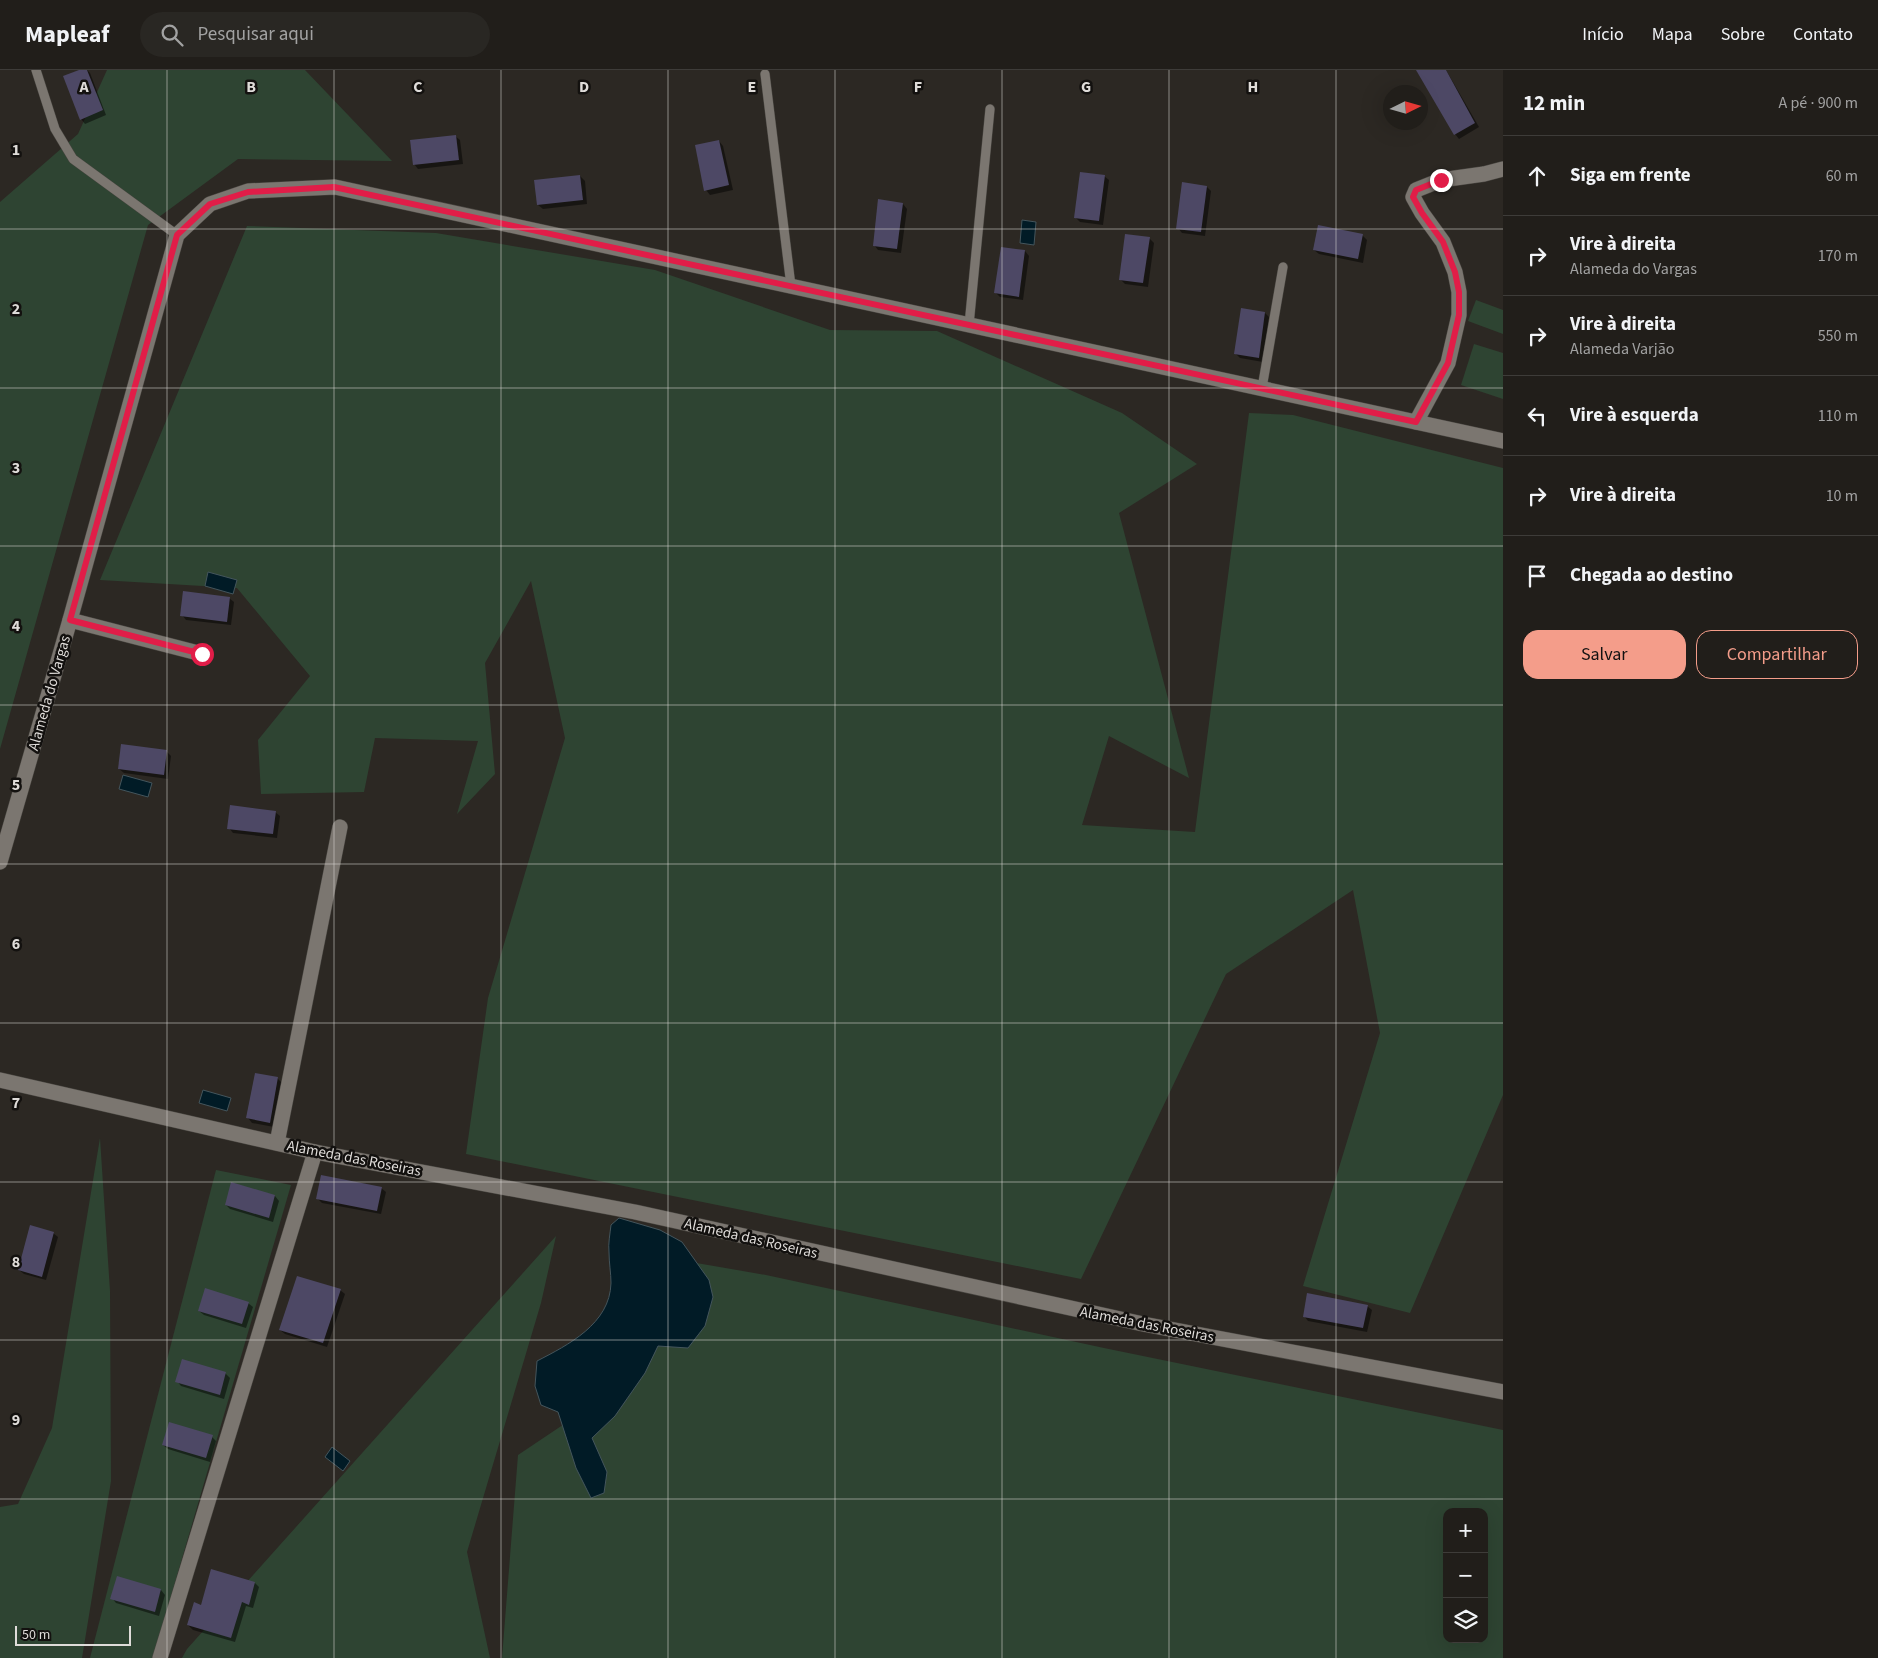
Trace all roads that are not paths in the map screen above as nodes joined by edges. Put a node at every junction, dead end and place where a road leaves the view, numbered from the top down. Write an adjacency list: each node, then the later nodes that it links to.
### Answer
1 (36, 70): 5 (lane)
2 (765, 74): 7 (lane)
3 (990, 109): 8 (lane)
4 (1503, 169): 10 (street)
5 (177, 235): 7 (street); 12 (street, Alameda do Vargas)
6 (1283, 267): 9 (lane)
7 (790, 286): 8 (street)
8 (969, 325): 9 (street)
9 (1262, 388): 10 (street)
10 (1416, 422): 11 (street)
11 (1503, 441)
12 (70, 620): 13 (street); 15 (street, Alameda do Vargas)
13 (202, 654)
14 (340, 827): 17 (street)
15 (0, 862)
16 (0, 1080): 17 (street, Alameda das Roseiras)
17 (276, 1143): 18 (street, Alameda das Roseiras)
18 (315, 1152): 19 (street, Alameda das Roseiras); 20 (street)
19 (1503, 1392)
20 (160, 1658)

